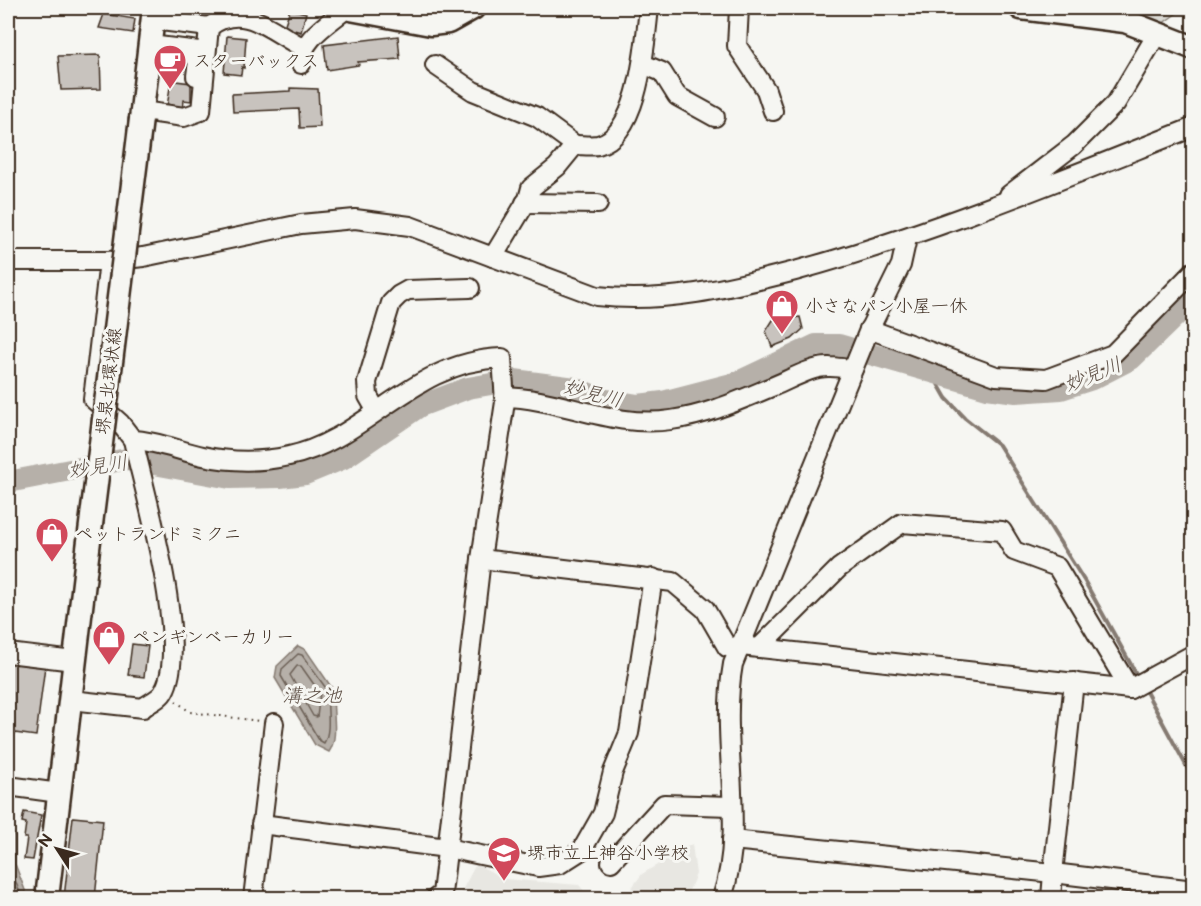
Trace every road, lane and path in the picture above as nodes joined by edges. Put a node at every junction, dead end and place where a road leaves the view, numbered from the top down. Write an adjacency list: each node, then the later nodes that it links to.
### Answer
1 (346, 8): 2 (main road); 7 (street)
2 (473, 8)
3 (649, 8): 13 (street)
4 (739, 8): 15 (street)
5 (1021, 8): 8 (main road)
6 (154, 14): 7 (street); 9 (main road, 堺泉北環状線)
7 (209, 27): 12 (street)
8 (1157, 34): 10 (main road); 22 (street)
9 (150, 45): 11 (street); 16 (main road, 堺泉北環状線)
10 (1194, 48)
11 (187, 50): 12 (street); 17 (street)
12 (206, 52): 17 (street)
13 (643, 64): 18 (street); 20 (street)
14 (435, 65): 20 (street)
15 (773, 111)
16 (141, 115): 17 (street); 40 (main road, 堺泉北環状線, bridge)
17 (189, 116)
18 (715, 117)
19 (1194, 127): 22 (street)
20 (575, 145): 21 (street)
21 (525, 203): 23 (street); 25 (street)
22 (1002, 203): 24 (street)
23 (598, 204)
24 (907, 238): 25 (street); 30 (street)
25 (493, 257): 27 (street)
26 (8, 261): 27 (street)
27 (109, 261): 34 (street)
28 (1194, 271): 30 (street)
29 (470, 288): 33 (street)
30 (869, 330): 31 (street)
31 (853, 369): 32 (street); 37 (street)
32 (504, 397): 33 (street); 35 (street)
33 (376, 410): 34 (street)
34 (133, 440): 43 (street)
35 (481, 559): 36 (street); 51 (street)
36 (653, 578): 37 (street); 51 (street)
37 (750, 647): 41 (street); 42 (street); 48 (street)
38 (8, 653): 40 (street)
39 (1194, 654): 42 (street)
40 (74, 661): 44 (main road, 堺泉北環状線)
41 (1074, 682): 42 (street); 53 (street)
42 (1130, 688)
43 (164, 693): 44 (street); 45 (path)
44 (71, 700): 47 (main road, 堺泉北環状線)
45 (274, 723): 49 (street)
46 (8, 786): 47 (street)
47 (59, 793): 55 (main road, 堺泉北環状線)
48 (731, 806): 50 (street); 52 (street)
49 (261, 824): 51 (street); 56 (street)
50 (732, 840): 53 (street); 58 (street)
51 (447, 848): 57 (street)
52 (611, 862)
53 (1053, 873): 54 (street); 59 (street)
54 (1194, 890)
55 (47, 898)
56 (253, 898)
57 (436, 898)
58 (722, 898)
59 (1051, 898)

